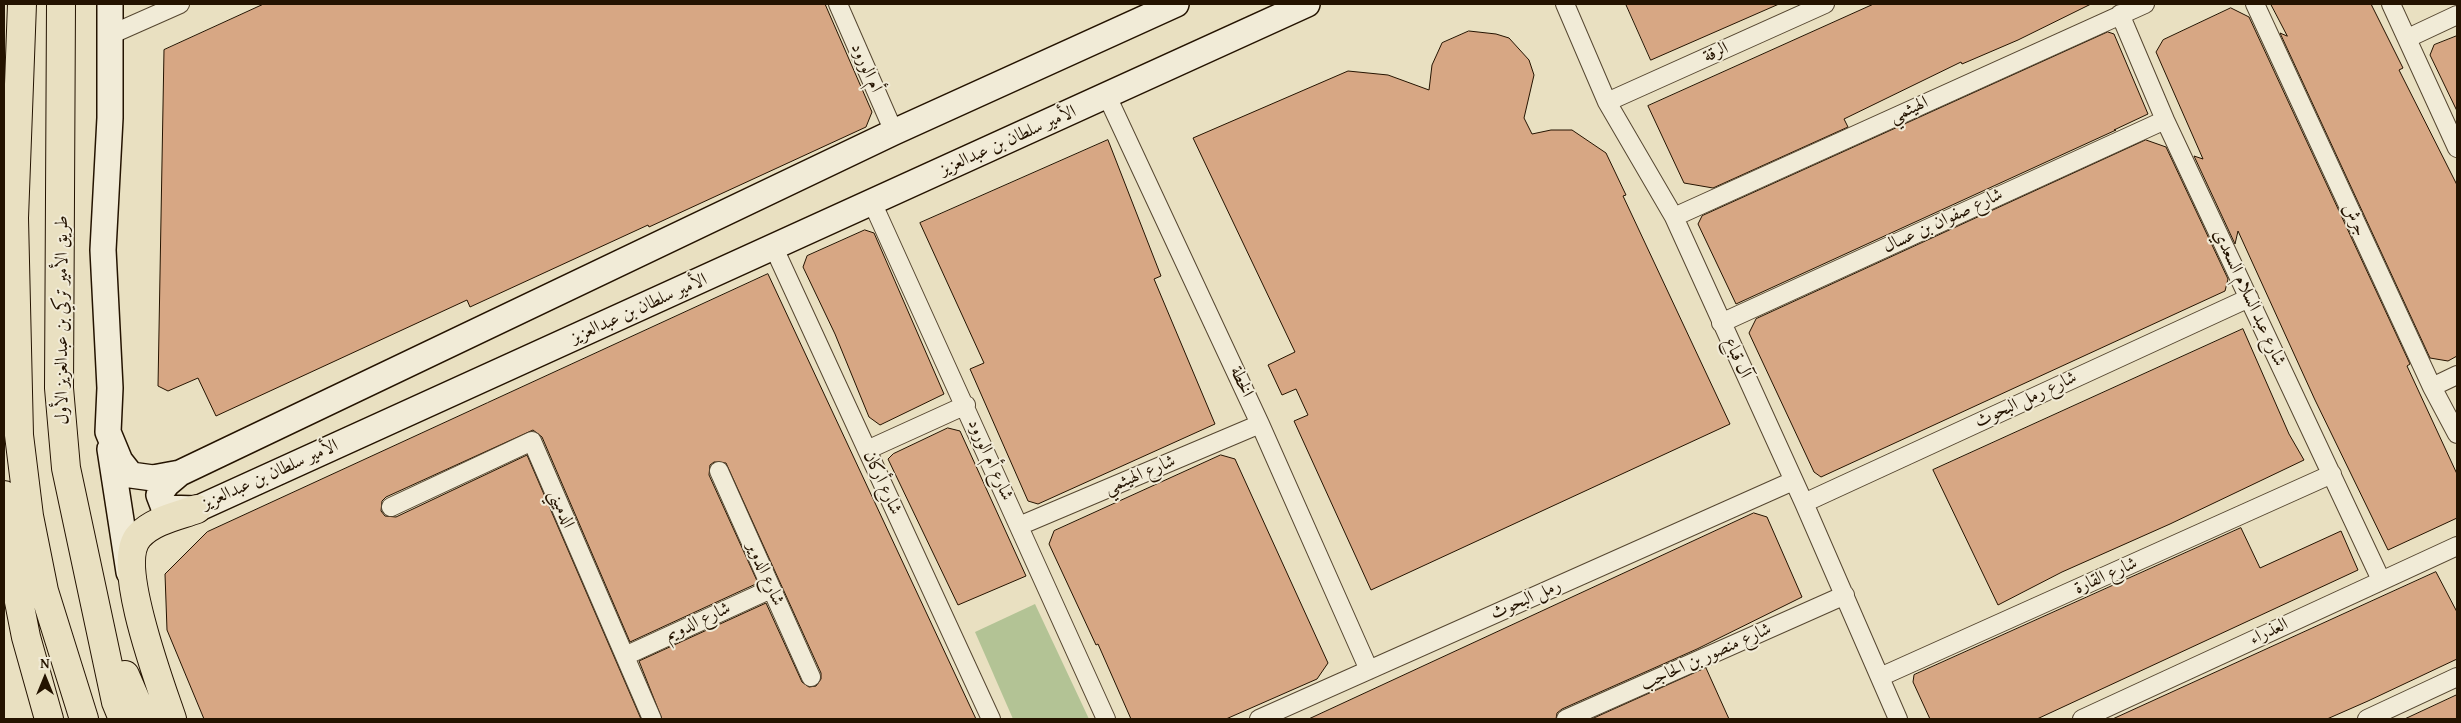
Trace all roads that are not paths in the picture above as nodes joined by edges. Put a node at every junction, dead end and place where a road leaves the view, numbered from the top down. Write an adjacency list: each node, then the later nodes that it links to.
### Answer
1 (22, 4): 24 (main road)
2 (61, 4): 36 (main road, طريق الأمير تركي بن عبدالعزيز الأول)
3 (110, 4): 15 (street)
4 (180, 4): 15 (street)
5 (838, 4): 20 (street, أم الورود)
6 (1176, 4): 20 (street, الأمير سلطان بن عبدالعزيز)
7 (1307, 4): 17 (street, الأمير سلطان بن عبدالعزيز)
8 (1565, 4): 18 (street, آل قباع)
9 (1825, 4): 18 (street, الرقة)
10 (2145, 4): 13 (street, الهيثمي)
11 (2255, 4): 30 (street, جرش)
12 (2391, 4): 16 (street)
13 (2120, 14): 19 (street, شارع عبد السلام السعدي); 23 (street, الهيثمي)
14 (2457, 15): 16 (street)
15 (110, 35): 33 (street)
16 (2408, 38): 21 (street)
17 (1107, 96): 22 (street, الأمير سلطان بن عبدالعزيز); 32 (street, الخطة)
18 (1607, 102): 23 (street, آل قباع)
19 (2165, 120): 26 (street, شارع عبد السلام السعدي); 28 (street, شارع صفوان بن عسال)
20 (894, 132): 38 (street, الأمير سلطان بن عبدالعزيز)
21 (2457, 148)
22 (872, 202): 25 (street, الأمير سلطان بن عبدالعزيز); 31 (street, شارع أم الورود)
23 (1674, 217): 28 (street, آل قباع)
24 (14, 218): 27 (main road); 59 (main road)
25 (774, 248): 35 (street, شارع أركان); 44 (street, الأمير سلطان بن عبدالعزيز)
26 (2249, 298): 39 (street, شارع عبد السلام السعدي); 42 (street, شارع رمل البحوث)
27 (4, 322)
28 (1721, 322): 40 (street, آل قباع)
29 (2457, 375): 30 (street)
30 (2432, 387): 34 (street, جرش)
31 (966, 405): 35 (street); 45 (street, شارع أم الورود)
32 (1260, 424): 45 (street, شارع الهيثمي); 53 (street, الخطة)
33 (108, 432): 38 (street); 51 (street)
34 (2457, 434)
35 (867, 450): 64 (street, شارع أركان)
36 (66, 468): 60 (main road, طريق الأمير تركي بن عبدالعزيز الأول); 61 (main road)
37 (719, 471): 48 (street, شارع الدوير)
38 (180, 473): 44 (street, الأمير سلطان بن عبدالعزيز)
39 (2332, 474): 47 (street, شارع عبد السلام السعدي); 54 (street, شارع القارة)
40 (1793, 481): 42 (street, آل قباع); 53 (street, رمل البحوث)
41 (4, 495): 58 (main road)
42 (1804, 503): 49 (street, آل قباع)
43 (391, 507): 52 (street, الدميني)
44 (198, 509): 51 (main road)
45 (1020, 526): 65 (street, شارع أم الورود)
46 (2457, 546): 47 (street, العذراء)
47 (2382, 580): 69 (street, العذراء)
48 (771, 589): 52 (street, شارع الدويم); 56 (street, شارع الدوير)
49 (1845, 595): 54 (street, آل قباع); 67 (street, شارع منصور بن الحاجب)
50 (4, 619): 57 (main road)
51 (142, 631): 62 (main road)
52 (625, 656): 63 (street, الدميني)
53 (1369, 670): 66 (street, رمل البحوث)
54 (1880, 677): 68 (street, آل قباع)
55 (2457, 677): 70 (street)
56 (811, 678)
57 (35, 719)
58 (50, 719)
59 (84, 719)
60 (122, 719)
61 (144, 719)
62 (172, 719)
63 (652, 719)
64 (990, 719)
65 (1106, 719)
66 (1259, 719)
67 (1566, 719)
68 (1898, 719)
69 (2082, 719)
70 (2367, 719)

